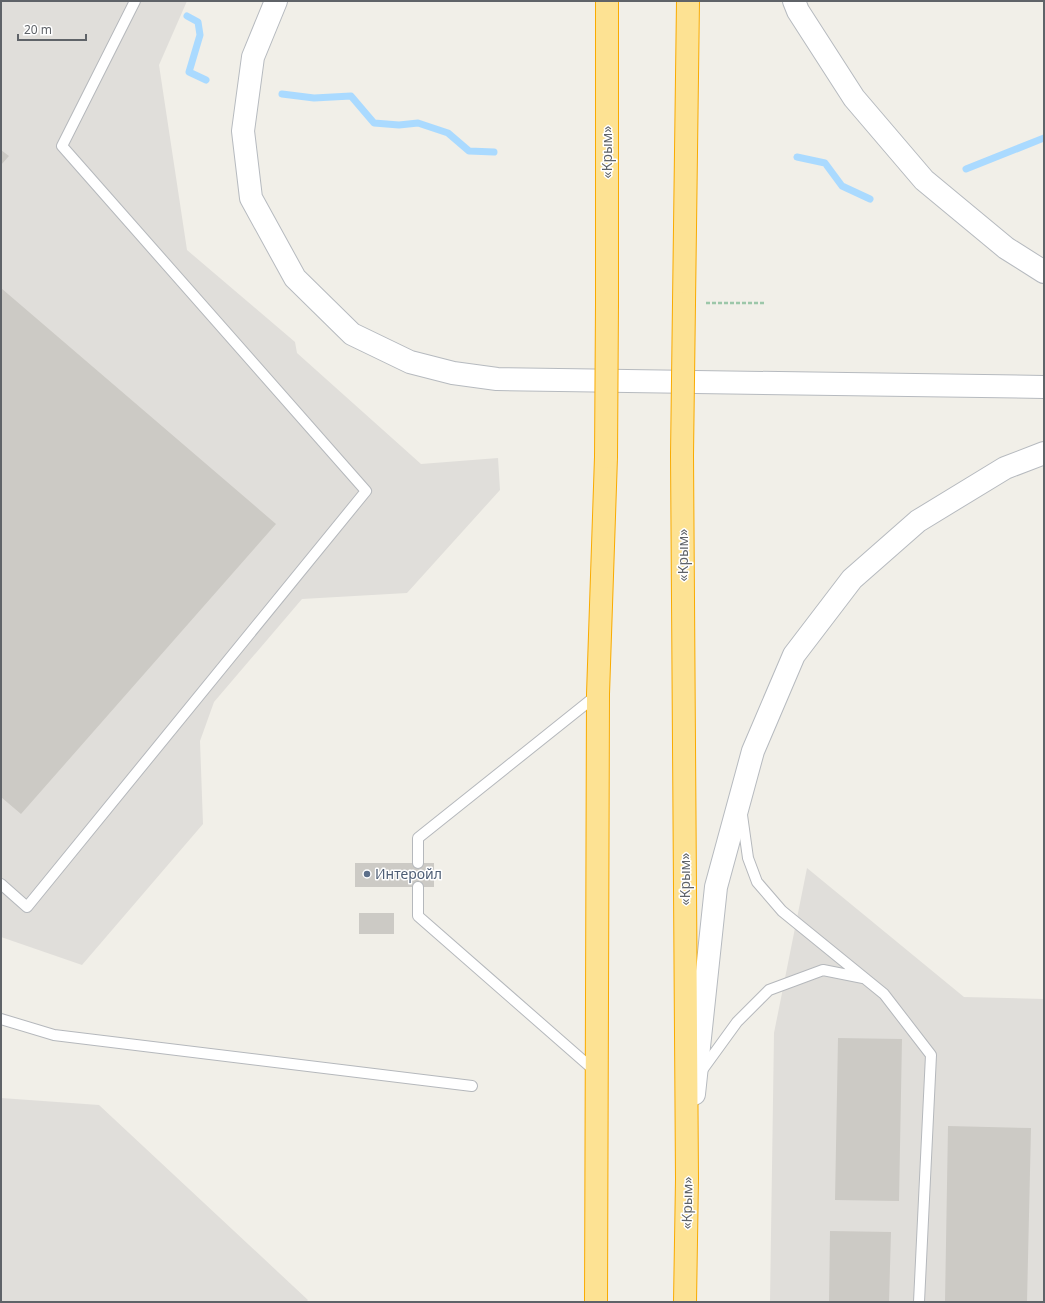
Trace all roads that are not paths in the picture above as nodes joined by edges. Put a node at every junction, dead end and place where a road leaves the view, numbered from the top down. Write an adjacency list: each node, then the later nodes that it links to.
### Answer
1 (135, 1): 14 (lane)
2 (276, 1): 9 (main road)
3 (602, 1): 7 (main road)
4 (607, 1): 7 (highway, «Крым»)
5 (688, 1): 21 (highway, «Крым», bridge)
6 (794, 1): 8 (main road)
7 (607, 29): 11 (highway, «Крым», bridge)
8 (1044, 272)
9 (1044, 386)
10 (1044, 453): 12 (main road)
11 (598, 694): 13 (lane); 18 (highway)
12 (740, 801): 16 (lane); 19 (main road)
13 (418, 863)
14 (1, 884)
15 (418, 887): 18 (lane)
16 (865, 979): 19 (lane); 24 (lane)
17 (1, 1019): 20 (lane)
18 (597, 1072): 22 (highway)
19 (696, 1079): 21 (main road)
20 (472, 1086)
21 (687, 1179): 23 (highway, «Крым»)
22 (596, 1302)
23 (685, 1302)
24 (919, 1302)

